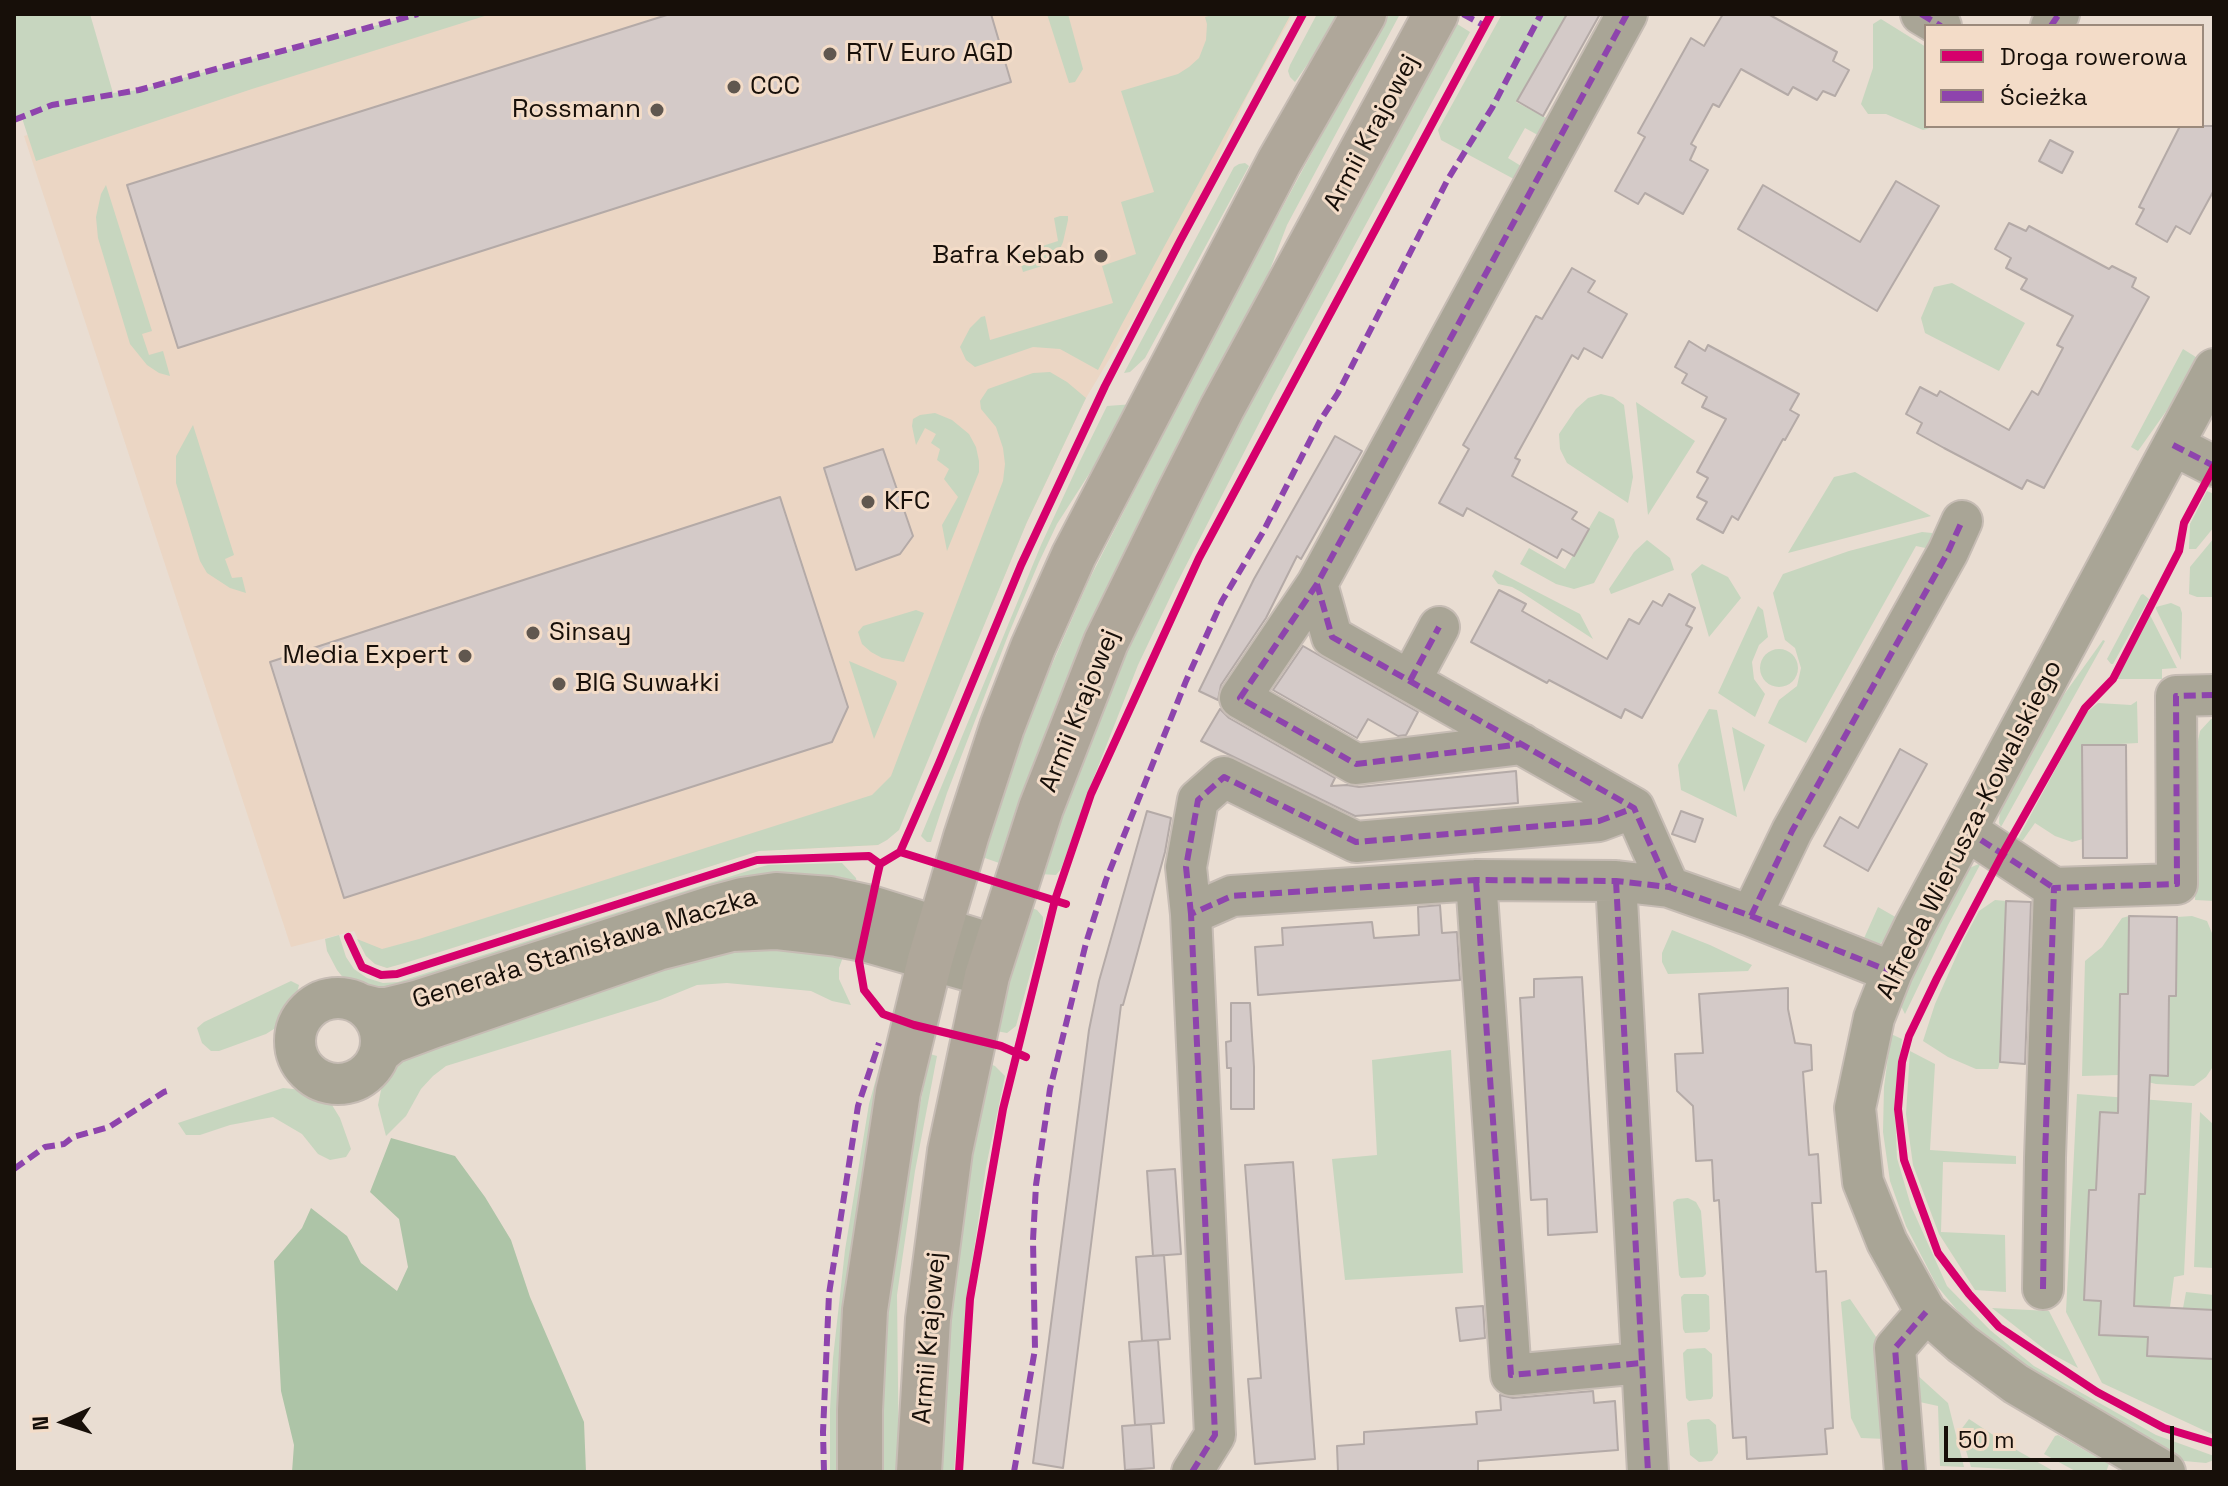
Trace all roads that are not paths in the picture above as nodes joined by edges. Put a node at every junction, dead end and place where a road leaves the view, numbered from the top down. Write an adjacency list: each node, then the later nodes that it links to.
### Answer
1 (1364, 14): 21 (main road)
2 (1436, 14): 22 (main road, Armii Krajowej)
3 (1627, 14): 8 (street)
4 (2214, 369): 5 (street, Alfreda Wierusza-Kowalskiego)
5 (2173, 445): 6 (street); 14 (street, Alfreda Wierusza-Kowalskiego)
6 (2214, 466)
7 (1962, 521): 20 (street)
8 (1317, 584): 10 (street); 12 (street)
9 (1439, 627): 10 (street)
10 (1410, 681): 12 (street)
11 (2214, 695): 18 (street)
12 (1522, 744): 13 (street)
13 (1634, 808): 17 (street); 19 (street)
14 (1966, 830): 18 (street); 23 (street, Alfreda Wierusza-Kowalskiego)
15 (1476, 880): 16 (street); 19 (street); 28 (street)
16 (1616, 881): 17 (street); 28 (street)
17 (1669, 887): 20 (street)
18 (2054, 888): 26 (street)
19 (1191, 914): 31 (street)
20 (1751, 916): 23 (street)
21 (935, 944): 22 (street, Generała Stanisława Maczka); 24 (street, Generała Stanisława Maczka); 25 (street, Generała Stanisława Maczka); 29 (main road)
22 (991, 960): 30 (main road, Armii Krajowej)
23 (1892, 972): 27 (street, Alfreda Wierusza-Kowalskiego)
24 (360, 1004): 25 (street); 25 (street)
25 (379, 1054)
26 (2043, 1289)
27 (1926, 1312): 33 (street); 34 (street, Alfreda Wierusza-Kowalskiego)
28 (1642, 1363): 32 (street)
29 (860, 1472)
30 (919, 1472)
31 (1192, 1472)
32 (1648, 1472)
33 (1905, 1472)
34 (2165, 1472)

